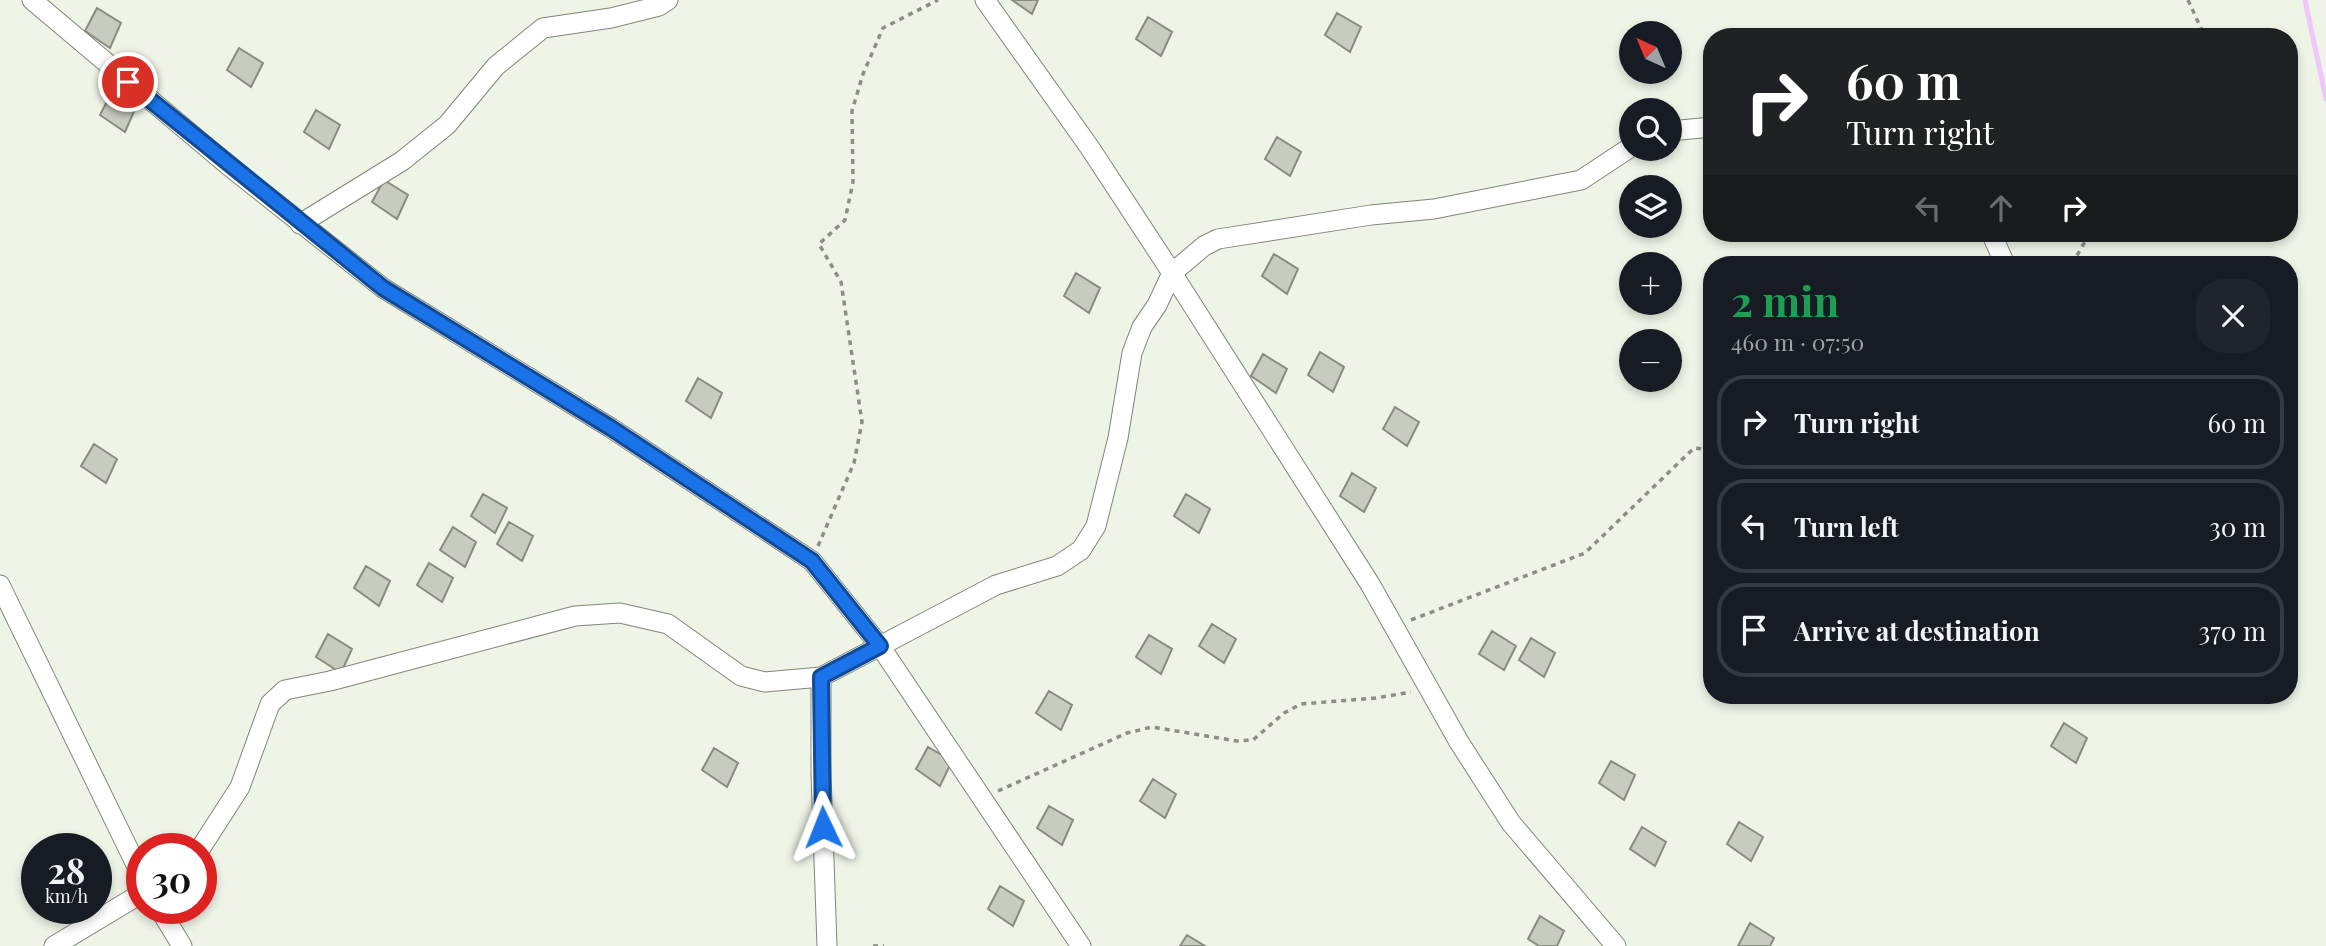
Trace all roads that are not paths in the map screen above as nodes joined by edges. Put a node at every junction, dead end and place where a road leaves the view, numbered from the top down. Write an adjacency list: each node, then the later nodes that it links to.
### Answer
1 (32, 0): 7 (street)
2 (668, 0): 7 (street)
3 (985, 0): 8 (street)
4 (1703, 128): 5 (street)
5 (1682, 130)
6 (1619, 155): 8 (street)
7 (300, 224): 10 (street)
8 (1172, 273): 10 (street); 20 (street)
9 (0, 585): 13 (street)
10 (880, 646): 11 (street); 19 (street)
11 (821, 677): 12 (street); 18 (street)
12 (210, 833)
13 (126, 844)
14 (126, 903): 16 (street)
15 (169, 924): 17 (street)
16 (54, 946)
17 (182, 946)
18 (827, 946)
19 (1081, 946)
20 (1615, 946)

